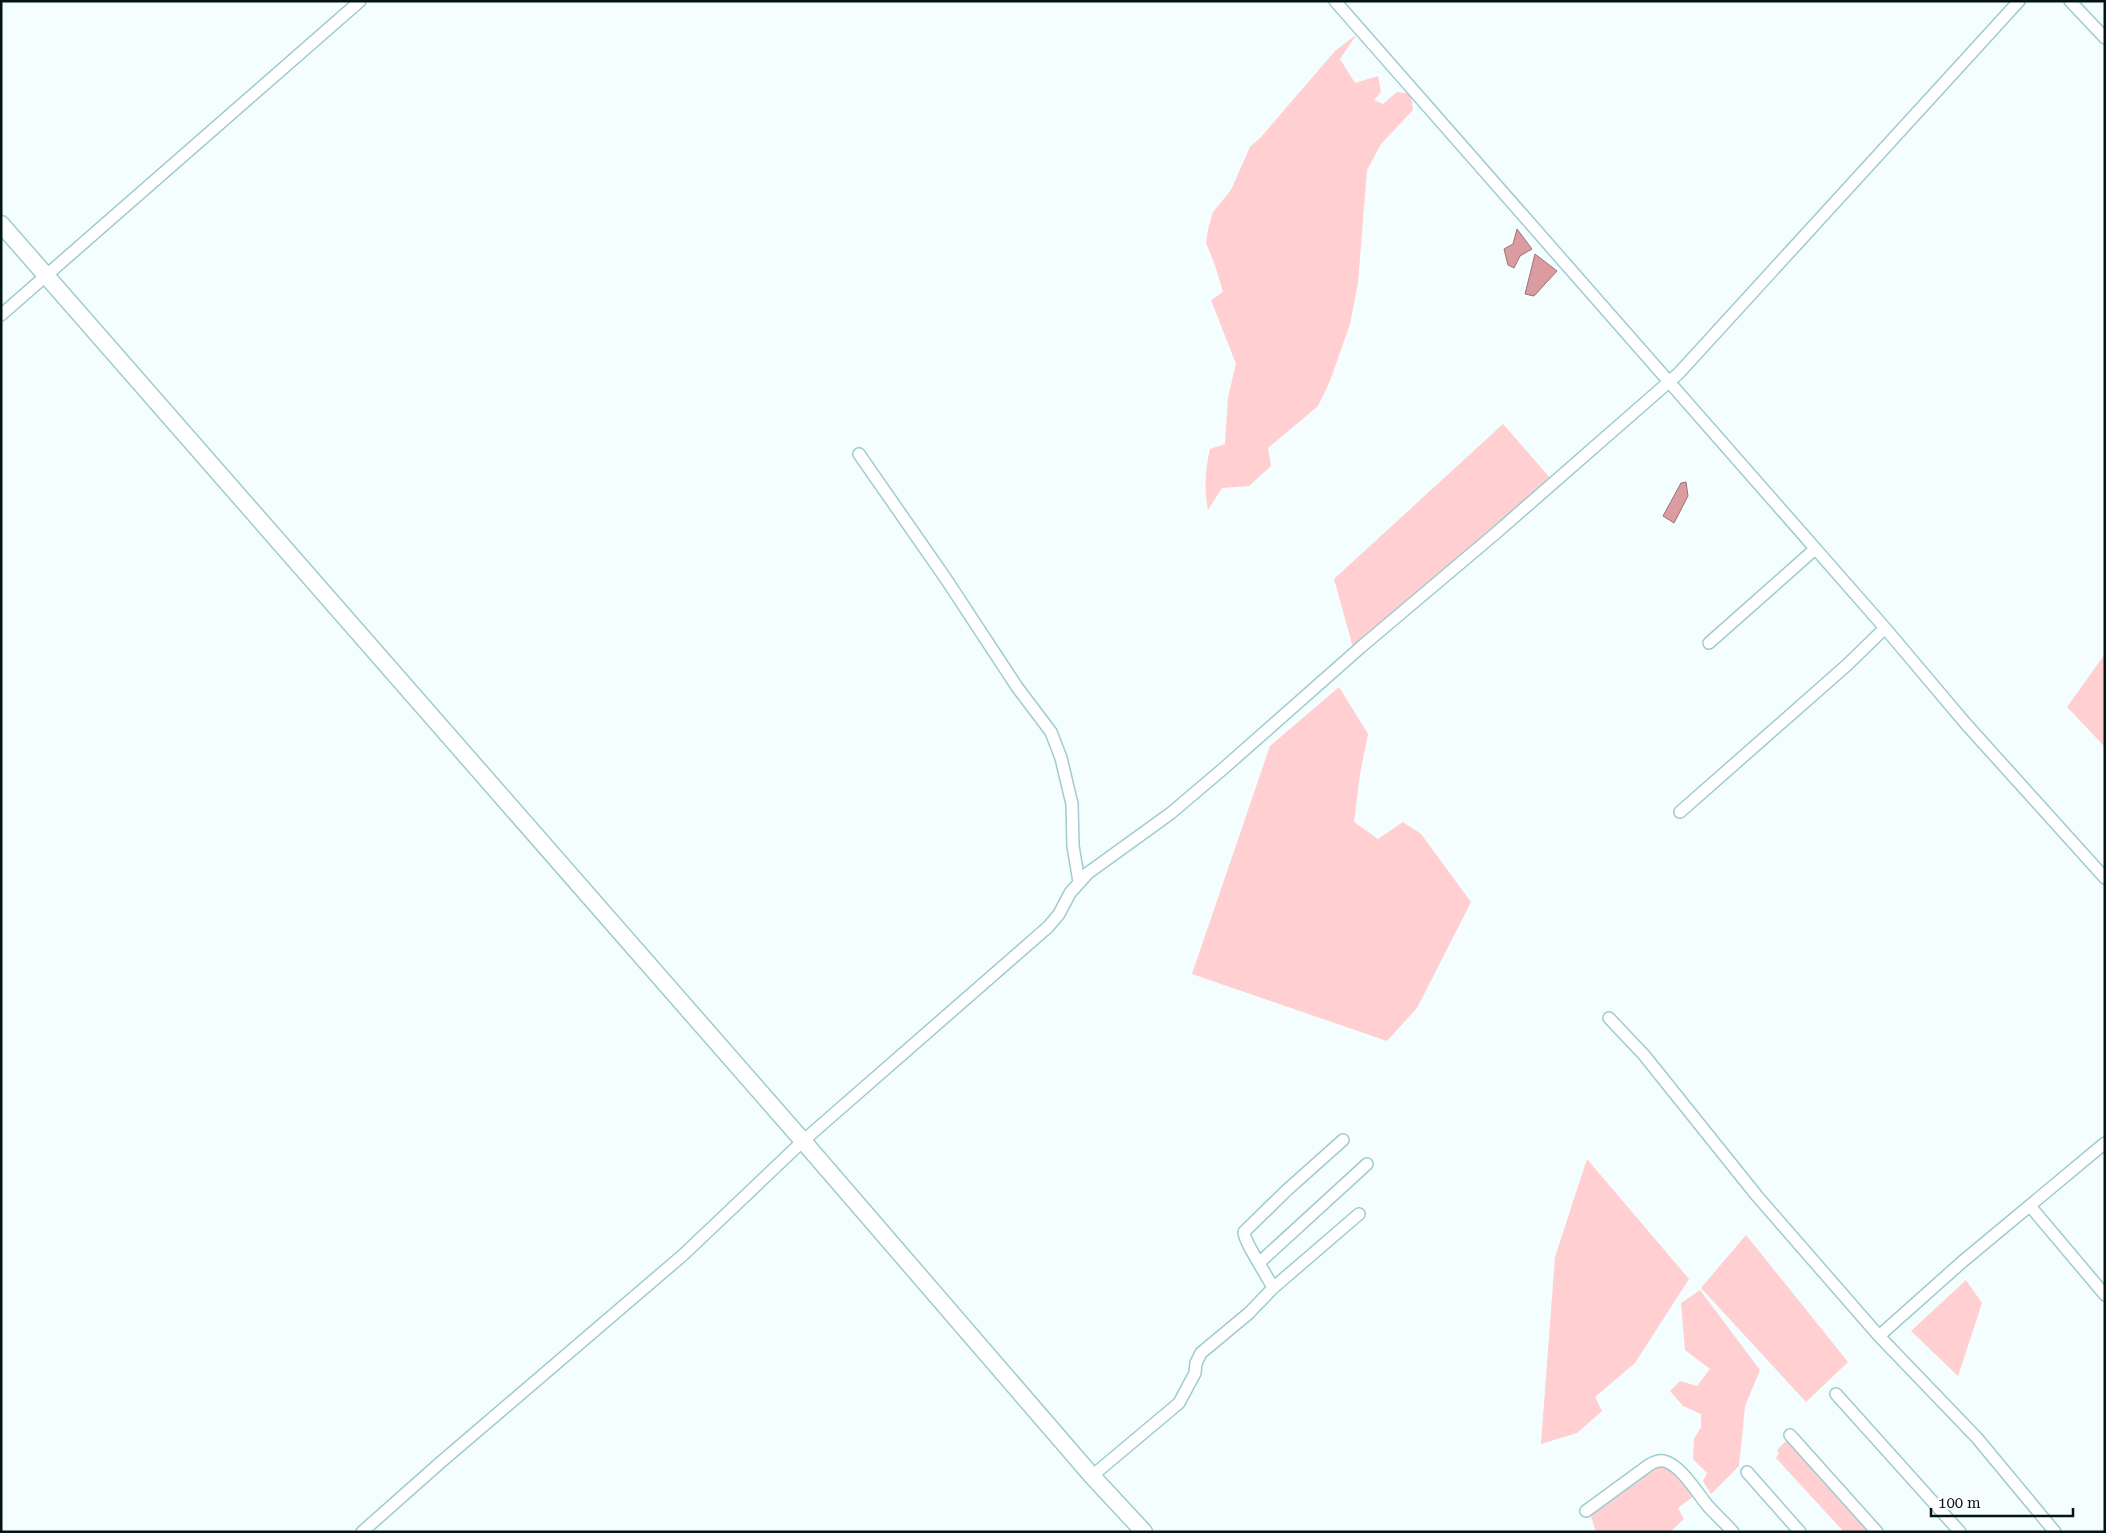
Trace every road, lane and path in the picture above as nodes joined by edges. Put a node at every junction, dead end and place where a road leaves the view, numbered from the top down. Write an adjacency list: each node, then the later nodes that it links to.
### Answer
1 (360, 1): 7 (street)
2 (1335, 1): 9 (street)
3 (2019, 1): 9 (street)
4 (2070, 1): 5 (street)
5 (2105, 38)
6 (1, 224): 7 (street)
7 (46, 276): 8 (street); 19 (street)
8 (1, 316)
9 (1668, 382): 11 (street); 16 (street)
10 (859, 454): 16 (street)
11 (1815, 549): 12 (street); 13 (street)
12 (1885, 628): 14 (street); 15 (street)
13 (1709, 643)
14 (1680, 812)
15 (2105, 878)
16 (1079, 882): 19 (street)
17 (1609, 1018): 27 (street)
18 (1343, 1140): 24 (street)
19 (804, 1141): 31 (street); 33 (street)
20 (2105, 1143): 22 (street)
21 (1367, 1164): 24 (street)
22 (2030, 1206): 26 (street); 27 (street)
23 (1359, 1214): 25 (street)
24 (1260, 1262): 25 (street)
25 (1273, 1288): 31 (street)
26 (2105, 1295)
27 (1879, 1336): 39 (street)
28 (1836, 1394): 38 (street)
29 (1790, 1435): 37 (street)
30 (1747, 1472): 36 (street)
31 (1092, 1476): 34 (street)
32 (1586, 1511): 35 (street)
33 (362, 1532)
34 (1144, 1532)
35 (1733, 1532)
36 (1800, 1532)
37 (1877, 1532)
38 (1960, 1532)
39 (2055, 1532)

